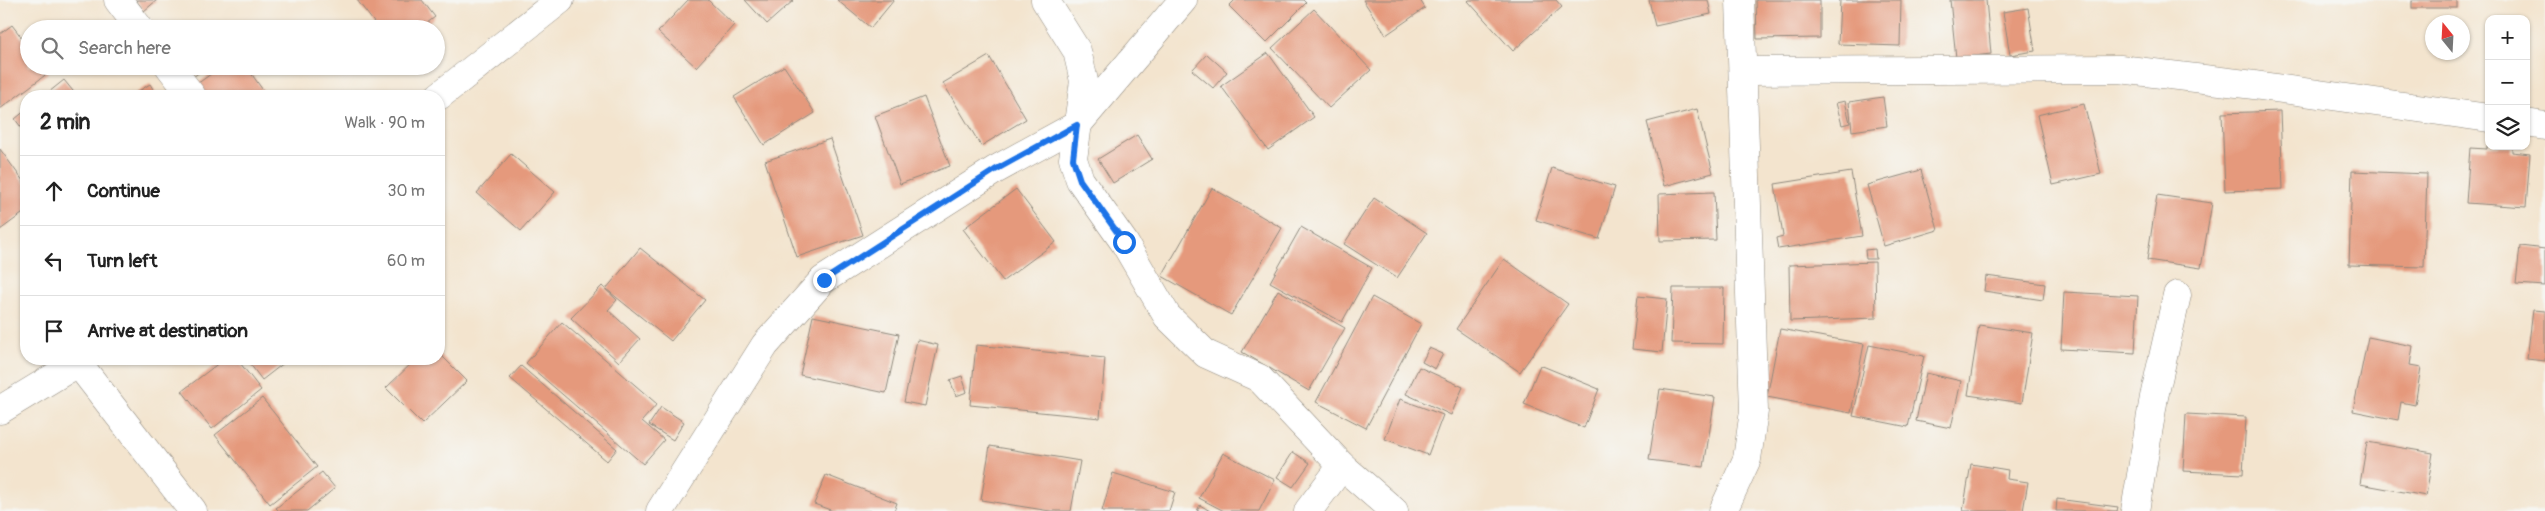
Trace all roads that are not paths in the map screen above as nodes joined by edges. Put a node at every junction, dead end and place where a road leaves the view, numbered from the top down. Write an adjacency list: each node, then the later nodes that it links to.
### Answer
1 (118, 0): 6 (street)
2 (560, 0): 10 (street)
3 (1045, 0): 13 (street)
4 (1184, 0): 13 (street)
5 (1740, 0): 7 (street)
6 (133, 20)
7 (1743, 72): 11 (street); 24 (street)
8 (176, 75): 9 (street)
9 (187, 90)
10 (445, 91)
11 (2485, 117)
12 (2530, 124): 14 (street)
13 (1077, 125): 19 (street); 21 (street)
14 (2545, 126)
15 (2177, 294): 25 (street)
16 (74, 365): 18 (street)
17 (84, 365): 20 (street)
18 (0, 410)
19 (1342, 466): 22 (street); 23 (street)
20 (193, 511)
21 (660, 511)
22 (1308, 511)
23 (1394, 511)
24 (1723, 511)
25 (2135, 511)

